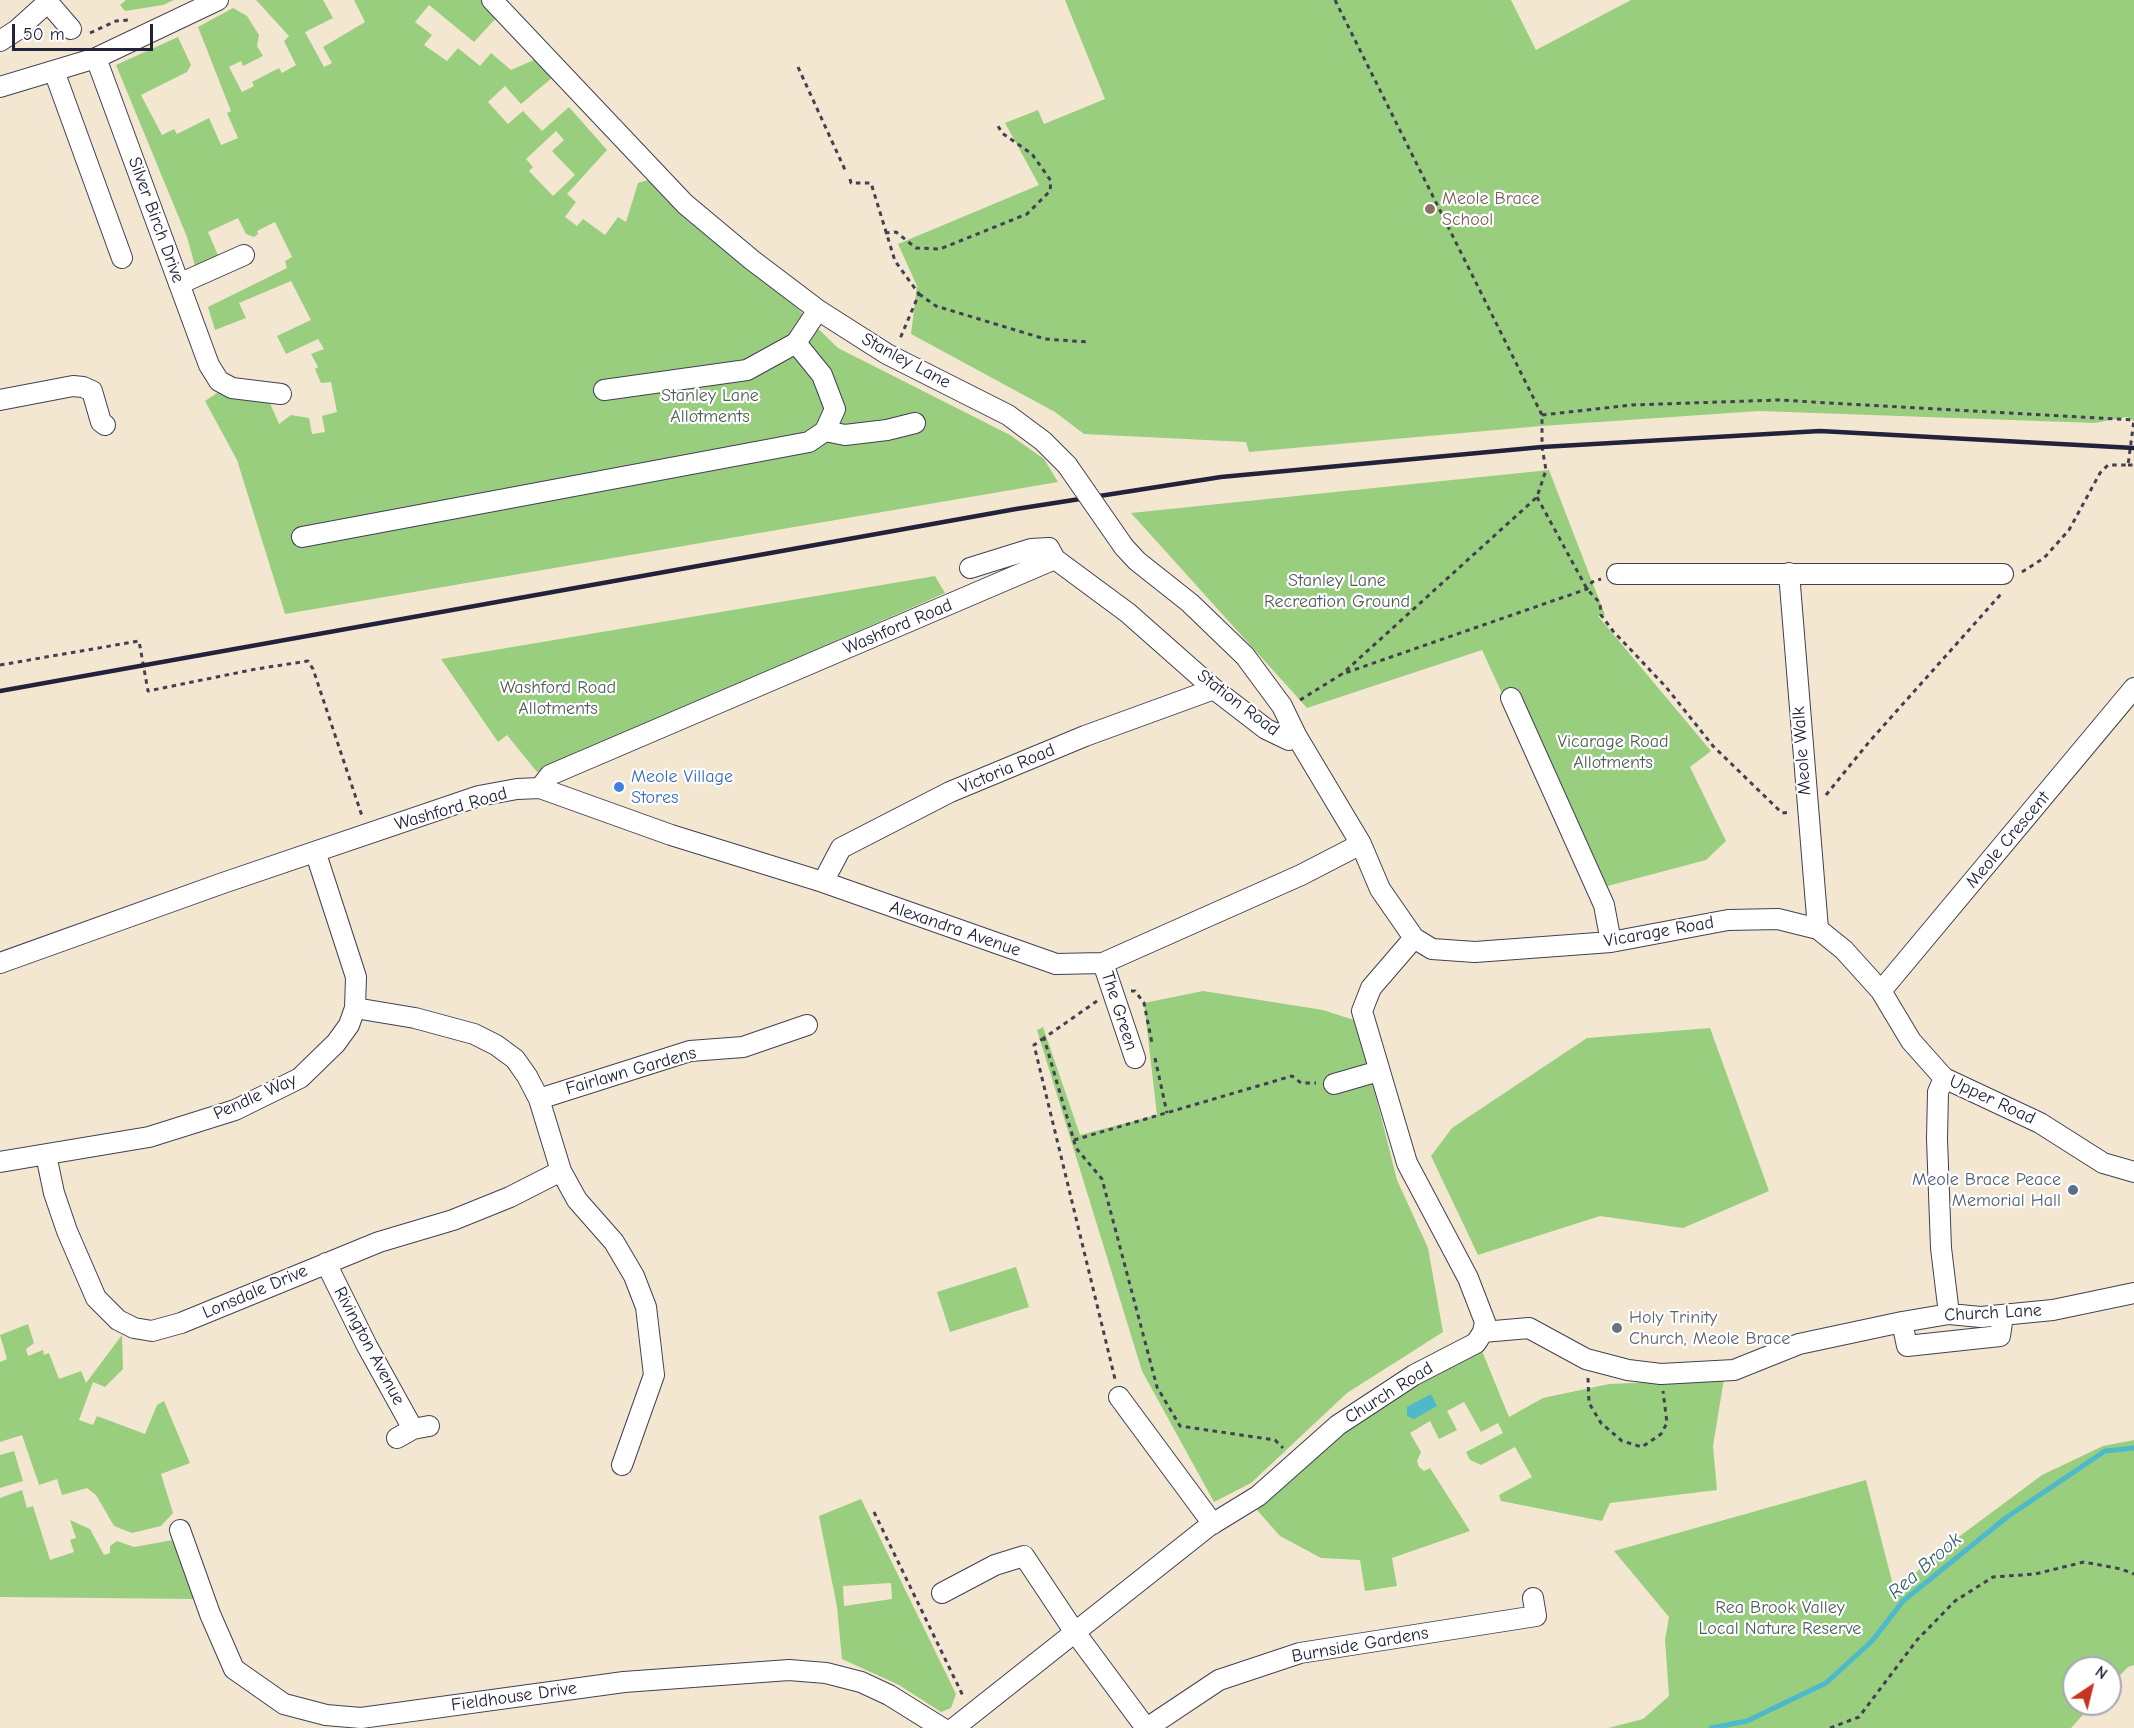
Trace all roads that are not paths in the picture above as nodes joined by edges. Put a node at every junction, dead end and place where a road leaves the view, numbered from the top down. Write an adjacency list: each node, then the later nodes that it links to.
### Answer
1 (218, 0): 6 (street)
2 (492, 0): 12 (street, Stanley Lane)
3 (47, 1): 4 (street); 5 (street)
4 (71, 29)
5 (0, 41)
6 (96, 58): 7 (street); 11 (street, Silver Birch Drive)
7 (54, 72): 8 (street); 10 (street)
8 (0, 87)
9 (244, 255): 11 (street)
10 (122, 258)
11 (179, 284): 15 (street, Silver Birch Drive)
12 (818, 310): 13 (street); 29 (street, Stanley Lane, bridge)
13 (796, 343): 14 (street); 19 (street)
14 (604, 390)
15 (281, 394)
16 (0, 400): 18 (street)
17 (915, 423): 19 (street)
18 (105, 425)
19 (825, 431): 20 (street)
20 (302, 537)
21 (1055, 559): 22 (street, Station Road); 27 (street, Station Road); 30 (street, Washford Road)
22 (970, 568)
23 (1789, 573): 24 (street); 25 (street); 34 (street, Meole Walk)
24 (1617, 574)
25 (2009, 579)
26 (2134, 688): 39 (street, Meole Crescent)
27 (1214, 689): 29 (street, Station Road); 33 (street, Victoria Road)
28 (1511, 698): 36 (street)
29 (1297, 737): 31 (street, Station Road)
30 (540, 788): 32 (street, Washford Road); 33 (street, Alexandra Avenue)
31 (1361, 844): 35 (street, Station Road); 38 (street, Alexandra Avenue)
32 (316, 854): 37 (street, Washford Road); 40 (street, Pendle Way)
33 (823, 882): 38 (street, Alexandra Avenue)
34 (1818, 929): 36 (street, Vicarage Road); 39 (street, Vicarage Road)
35 (1414, 938): 36 (street, Vicarage Road); 43 (street)
36 (1611, 942)
37 (0, 963)
38 (1103, 963): 42 (street, The Green)
39 (1881, 992): 44 (street, Upper Road)
40 (355, 1008): 46 (street); 47 (street, Pendle Way)
41 (800, 1034): 46 (street, Fairlawn Gardens)
42 (1135, 1058)
43 (1378, 1071): 45 (street); 56 (street)
44 (1944, 1078): 50 (street, Upper Road); 53 (street)
45 (1334, 1084)
46 (539, 1099): 49 (street)
47 (46, 1155): 48 (street, Pendle Way); 51 (street, Lonsdale Drive)
48 (0, 1162)
49 (561, 1171): 51 (street, Lonsdale Drive); 59 (street)
50 (2134, 1172)
51 (326, 1263): 58 (street, Rivington Avenue)
52 (2134, 1293): 54 (street, Church Lane)
53 (1950, 1314): 54 (street, Church Lane); 55 (street, Church Lane)
54 (2003, 1315): 55 (street)
55 (1895, 1323): 56 (street, Church Lane)
56 (1483, 1332): 60 (street, Church Road)
57 (1119, 1397): 60 (street)
58 (413, 1431)
59 (622, 1465)
60 (1213, 1524): 64 (street, Church Road)
61 (180, 1530): 65 (street, Fieldhouse Drive)
62 (942, 1593): 64 (street, Burnside Gardens)
63 (1533, 1598): 67 (street, Burnside Gardens)
64 (1074, 1631): 66 (street, Church Road); 67 (street, Burnside Gardens)
65 (942, 1728)
66 (954, 1728)
67 (1146, 1728)

